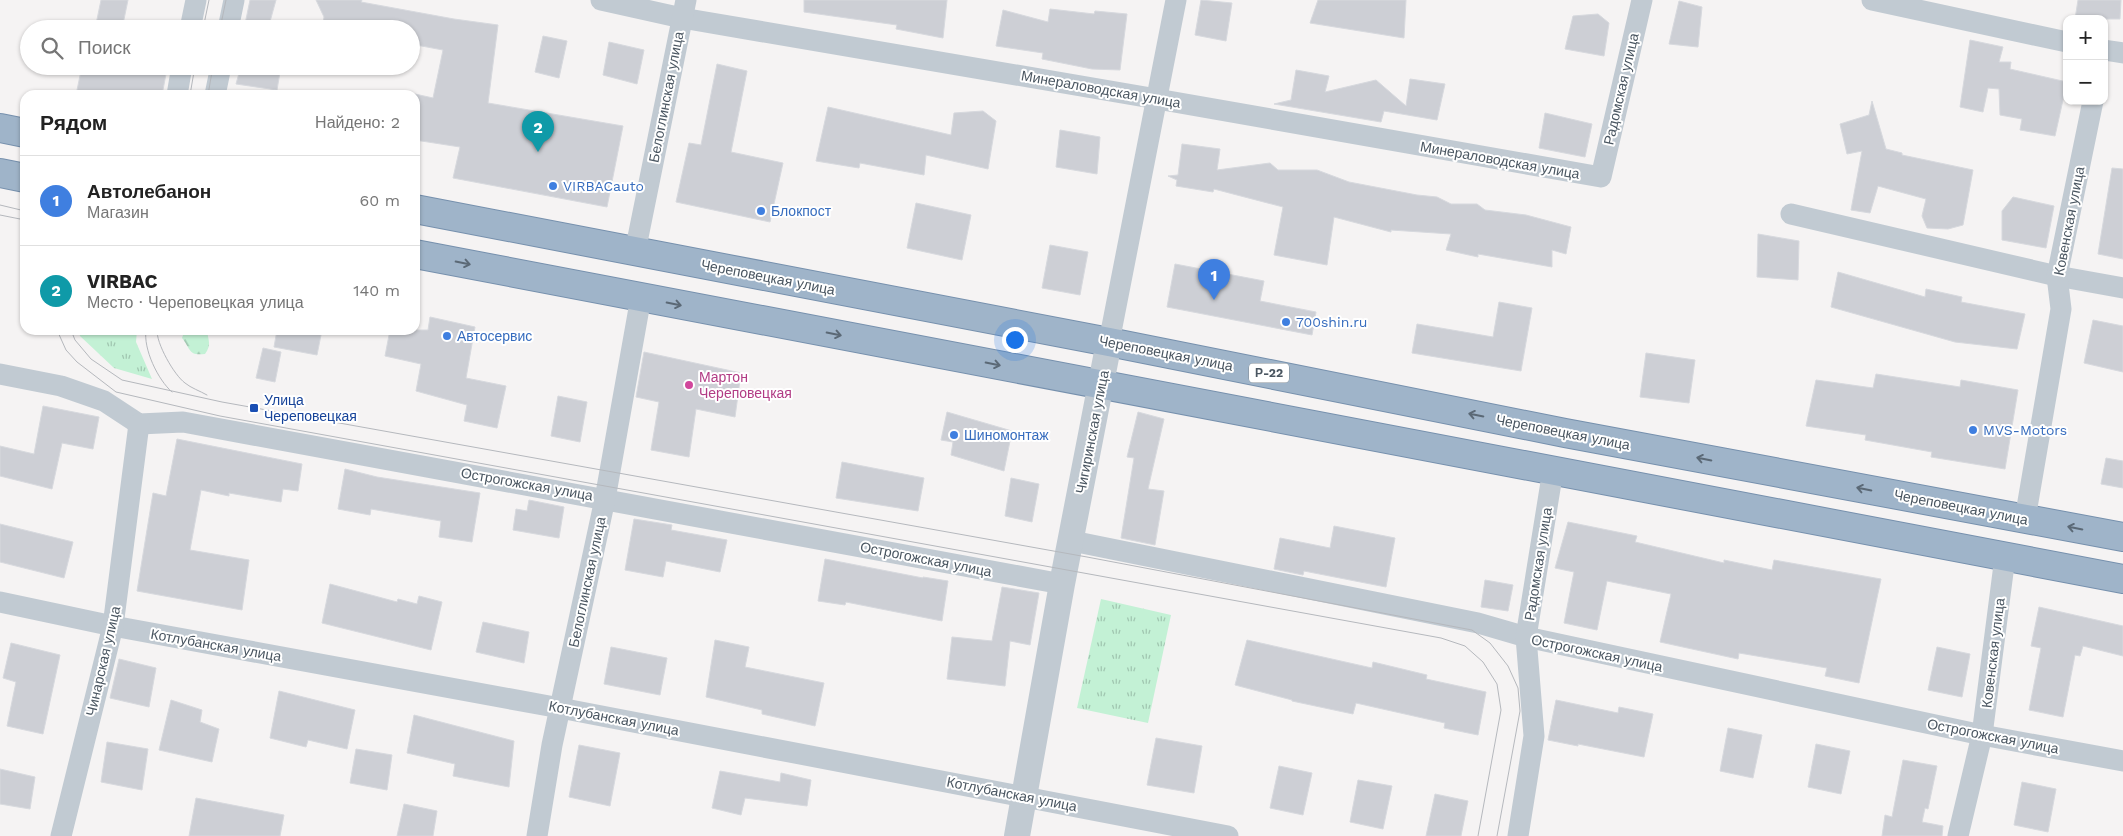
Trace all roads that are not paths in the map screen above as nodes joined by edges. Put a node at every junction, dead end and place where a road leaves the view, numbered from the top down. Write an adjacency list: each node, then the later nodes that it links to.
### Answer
1 (196, 0): 8 (street)
2 (234, 0): 9 (street)
3 (601, 0): 7 (street, Минераловодская улица)
4 (1176, 0): 17 (street, Чигиринская улица)
5 (1642, 0): 23 (street, Радомская улица)
6 (1872, 0): 10 (street)
7 (684, 9): 17 (street, Минераловодская улица); 26 (street, Белоглинская улица)
8 (192, 20)
9 (230, 20)
10 (2063, 41)
11 (2108, 51): 12 (street)
12 (2123, 53)
13 (180, 75): 15 (street)
14 (218, 75): 16 (street)
15 (178, 90)
16 (216, 90)
17 (1157, 99): 23 (street, Минераловодская улица); 31 (street, Чигиринская улица)
18 (2092, 105): 28 (street, Ковенская улица)
19 (0, 128): 20 (highway)
20 (20, 132)
21 (0, 173): 22 (highway)
22 (20, 177)
23 (1601, 178)
24 (420, 210): 26 (highway, Череповецкая улица / Р-22)
25 (1791, 214): 28 (street)
26 (635, 252): 31 (highway, Череповецкая улица / Р-22)
27 (420, 255): 30 (highway, one-way to 30)
28 (2057, 276): 29 (street); 37 (street, Ковенская улица)
29 (2123, 288)
30 (641, 297): 33 (highway, one-way to 33); 36 (street, Белоглинская улица)
31 (1109, 342): 33 (street, Чигиринская улица); 37 (highway, Череповецкая улица / Р-22, one-way to 31)
32 (0, 374): 34 (street)
33 (1101, 384): 35 (highway); 39 (street, Чигиринская улица)
34 (139, 424): 36 (street, Острогожская улица); 44 (street, Чинарская улица)
35 (1552, 470): 40 (highway); 45 (street, Радомская улица)
36 (605, 498): 42 (street, Острогожская улица); 46 (street, Белоглинская улица)
37 (2025, 519): 38 (highway, Череповецкая улица / Р-22, one-way to 37)
38 (2123, 537)
39 (1072, 541): 42 (street, Чигиринская улица); 45 (street, Острогожская улица)
40 (2005, 557): 41 (highway); 47 (street, Ковенская улица)
41 (2123, 579)
42 (1062, 584): 49 (street, Чигиринская улица)
43 (0, 602): 44 (street, Котлубанская улица)
44 (114, 626): 46 (street, Котлубанская улица); 50 (street, Чинарская улица)
45 (1526, 638): 47 (street, Острогожская улица); 54 (street, Радомская улица)
46 (560, 708): 49 (street, Котлубанская улица); 51 (street, Белоглинская улица)
47 (1982, 735): 48 (street, Острогожская улица); 55 (street, Ковенская улица)
48 (2123, 761)
49 (1025, 796): 52 (street, Чигиринская улица); 53 (street, Котлубанская улица)
50 (61, 836)
51 (537, 836)
52 (1016, 836)
53 (1228, 836)
54 (1518, 836)
55 (1958, 836)

